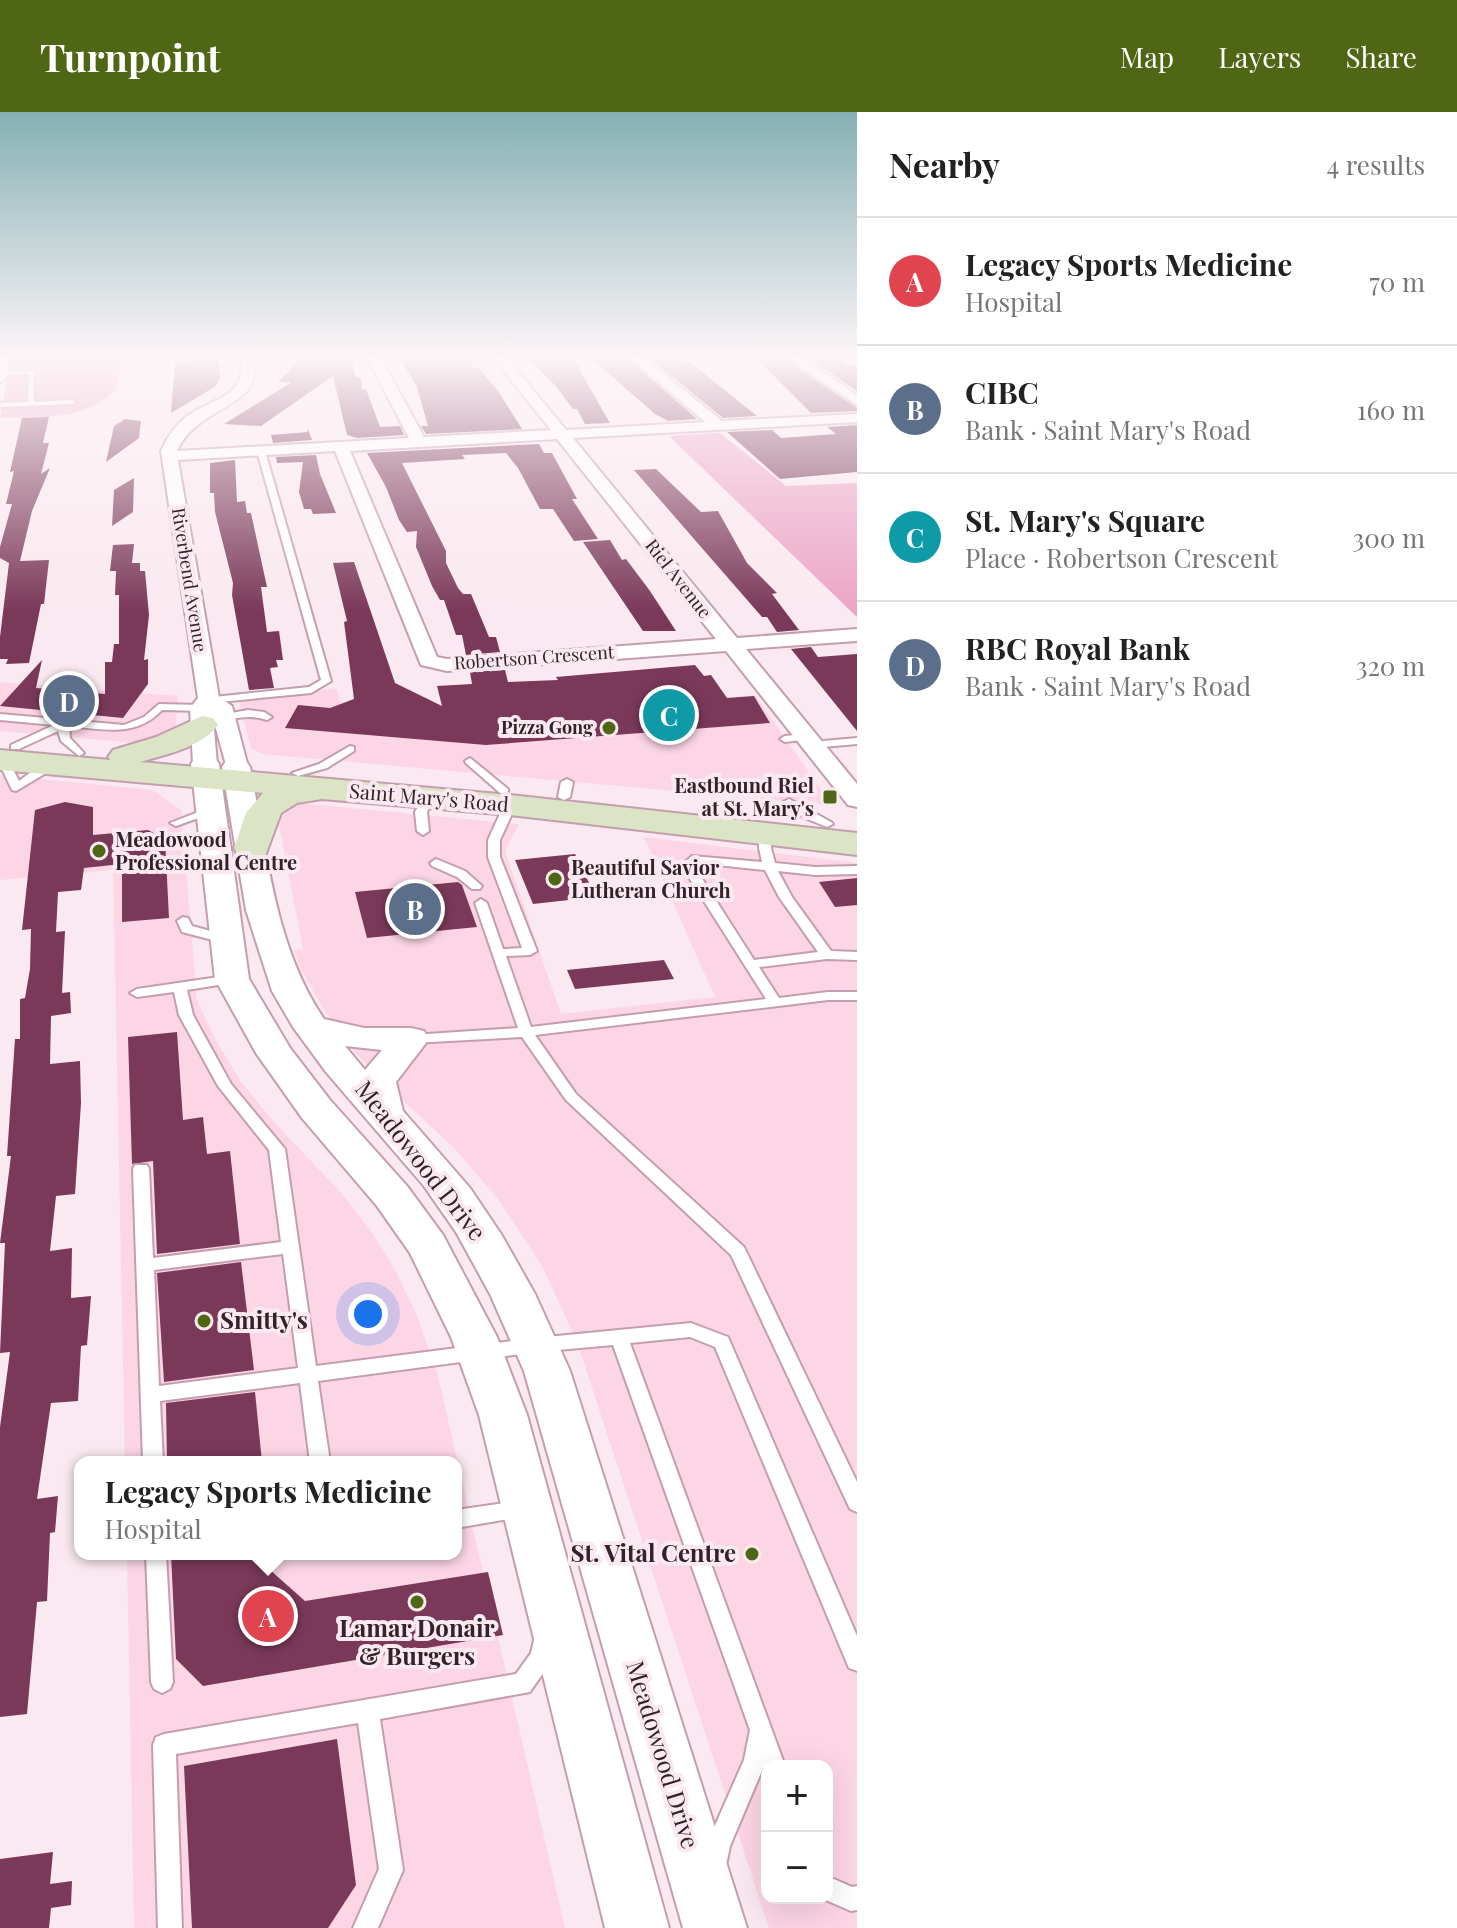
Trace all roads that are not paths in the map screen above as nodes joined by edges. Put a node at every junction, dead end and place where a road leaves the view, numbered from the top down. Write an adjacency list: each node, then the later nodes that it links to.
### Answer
1 (174, 442): 6 (street)
2 (406, 442): 4 (street)
3 (569, 442): 8 (street, Riel Avenue)
4 (340, 446): 5 (street); 8 (street, Robertson Crescent)
5 (261, 451): 6 (street); 9 (lane)
6 (169, 456): 9 (street, Riverbend Avenue)
7 (857, 635): 8 (street)
8 (729, 643): 13 (street, Riel Avenue)
9 (208, 713): 11 (lane); 15 (lane); 18 (main road); 21 (street, Riverbend Avenue)
10 (0, 717): 15 (lane)
11 (267, 717)
12 (785, 739): 13 (lane)
13 (809, 741): 14 (lane); 24 (street, Riel Avenue)
14 (857, 741)
15 (66, 742): 17 (main road, Saint Mary's Road); 18 (main road, Saint Mary's Road); 21 (main road, Saint Mary's Road)
16 (350, 749): 20 (lane)
17 (4, 754)
18 (124, 757): 21 (main road, Saint Mary's Road)
19 (470, 761): 23 (lane)
20 (298, 773): 21 (main road, Saint Mary's Road); 23 (main road, Saint Mary's Road)
21 (220, 780): 22 (main road, Saint Mary's Road); 26 (lane); 29 (street, Meadowood Drive); 36 (street, Meadowood Drive)
22 (333, 789): 23 (main road, Saint Mary's Road); 29 (main road)
23 (507, 798): 27 (main road, Saint Mary's Road); 30 (main road, Saint Mary's Road); 37 (lane)
24 (857, 800)
25 (789, 802): 27 (lane)
26 (176, 823)
27 (842, 826)
28 (857, 844): 30 (main road, Saint Mary's Road)
29 (252, 848): 46 (street, Meadowood Drive)
30 (767, 850): 32 (lane); 38 (lane); 40 (lane)
31 (436, 863): 33 (lane)
32 (857, 870)
33 (476, 886)
34 (481, 903): 37 (lane)
35 (183, 921): 36 (lane)
36 (228, 940): 41 (street, Meadowood Drive)
37 (497, 953): 47 (lane)
38 (833, 955): 39 (lane); 40 (lane)
39 (857, 959)
40 (751, 964): 45 (lane)
41 (232, 979): 42 (lane); 54 (street, Meadowood Drive)
42 (180, 989): 43 (lane); 51 (lane)
43 (137, 993)
44 (857, 996): 45 (lane)
45 (775, 1002): 47 (lane)
46 (311, 1027): 48 (street); 49 (street, Meadowood Drive)
47 (526, 1032): 48 (lane); 59 (lane)
48 (411, 1039): 49 (street)
49 (384, 1113): 54 (street, Meadowood Drive)
50 (141, 1169): 52 (lane)
51 (290, 1247): 52 (lane); 55 (lane)
52 (145, 1265): 56 (lane)
53 (619, 1337): 54 (lane); 64 (lane); 67 (lane)
54 (508, 1349): 55 (lane); 60 (street, Meadowood Drive); 71 (street, Meadowood Drive)
55 (307, 1375): 56 (lane); 58 (lane)
56 (150, 1395): 57 (lane)
57 (153, 1456)
58 (319, 1456)
59 (857, 1503)
60 (527, 1508): 61 (lane); 63 (street, Meadowood Drive)
61 (462, 1518)
62 (156, 1560): 65 (lane)
63 (550, 1595): 66 (lane); 74 (street, Meadowood Drive)
64 (857, 1661)
65 (162, 1682)
66 (367, 1710): 72 (lane); 73 (lane)
67 (761, 1730): 68 (lane); 71 (lane)
68 (772, 1760)
69 (833, 1891): 70 (lane)
70 (857, 1898)
71 (712, 1918)
72 (170, 1928)
73 (365, 1928)
74 (637, 1928)

